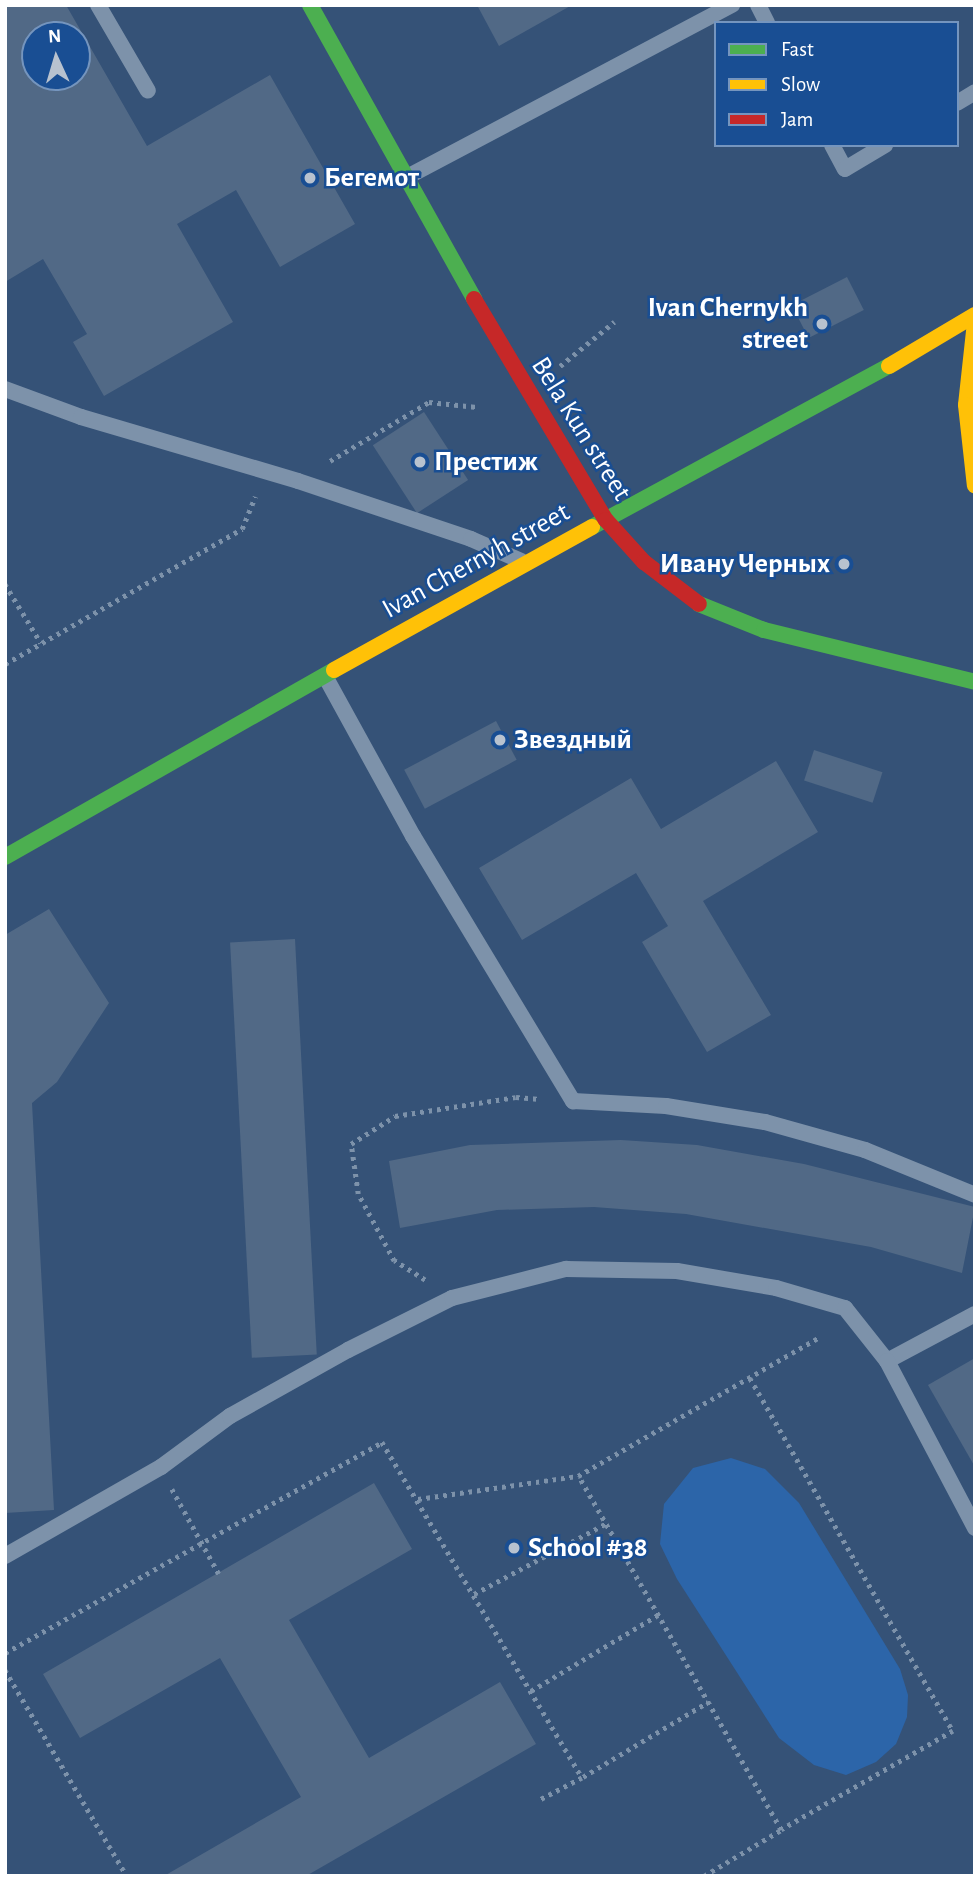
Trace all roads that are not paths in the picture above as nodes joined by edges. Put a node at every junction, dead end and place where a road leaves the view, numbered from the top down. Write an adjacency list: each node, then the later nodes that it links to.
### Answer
1 (99, 5): 6 (lane)
2 (310, 5): 11 (street, Bela Kun street)
3 (732, 5): 11 (lane)
4 (758, 5): 5 (lane)
5 (766, 21)
6 (148, 91)
7 (975, 92): 8 (lane)
8 (959, 102)
9 (833, 147): 10 (lane)
10 (882, 147)
11 (407, 177): 16 (street, Bela Kun street)
12 (975, 315): 16 (street, Ivan Chernyh street)
13 (975, 322): 15 (street)
14 (5, 389): 17 (lane)
15 (975, 486)
16 (606, 520): 17 (street, Ivan Chernyh street); 19 (street, Bela Kun street)
17 (524, 562): 18 (street, Ivan Chernyh street)
18 (325, 676): 20 (street, Ivan Chernyh street); 21 (lane)
19 (975, 682)
20 (5, 857)
21 (975, 1195)
22 (975, 1314): 23 (lane)
23 (887, 1361): 24 (lane); 25 (lane)
24 (975, 1528)
25 (5, 1556)

